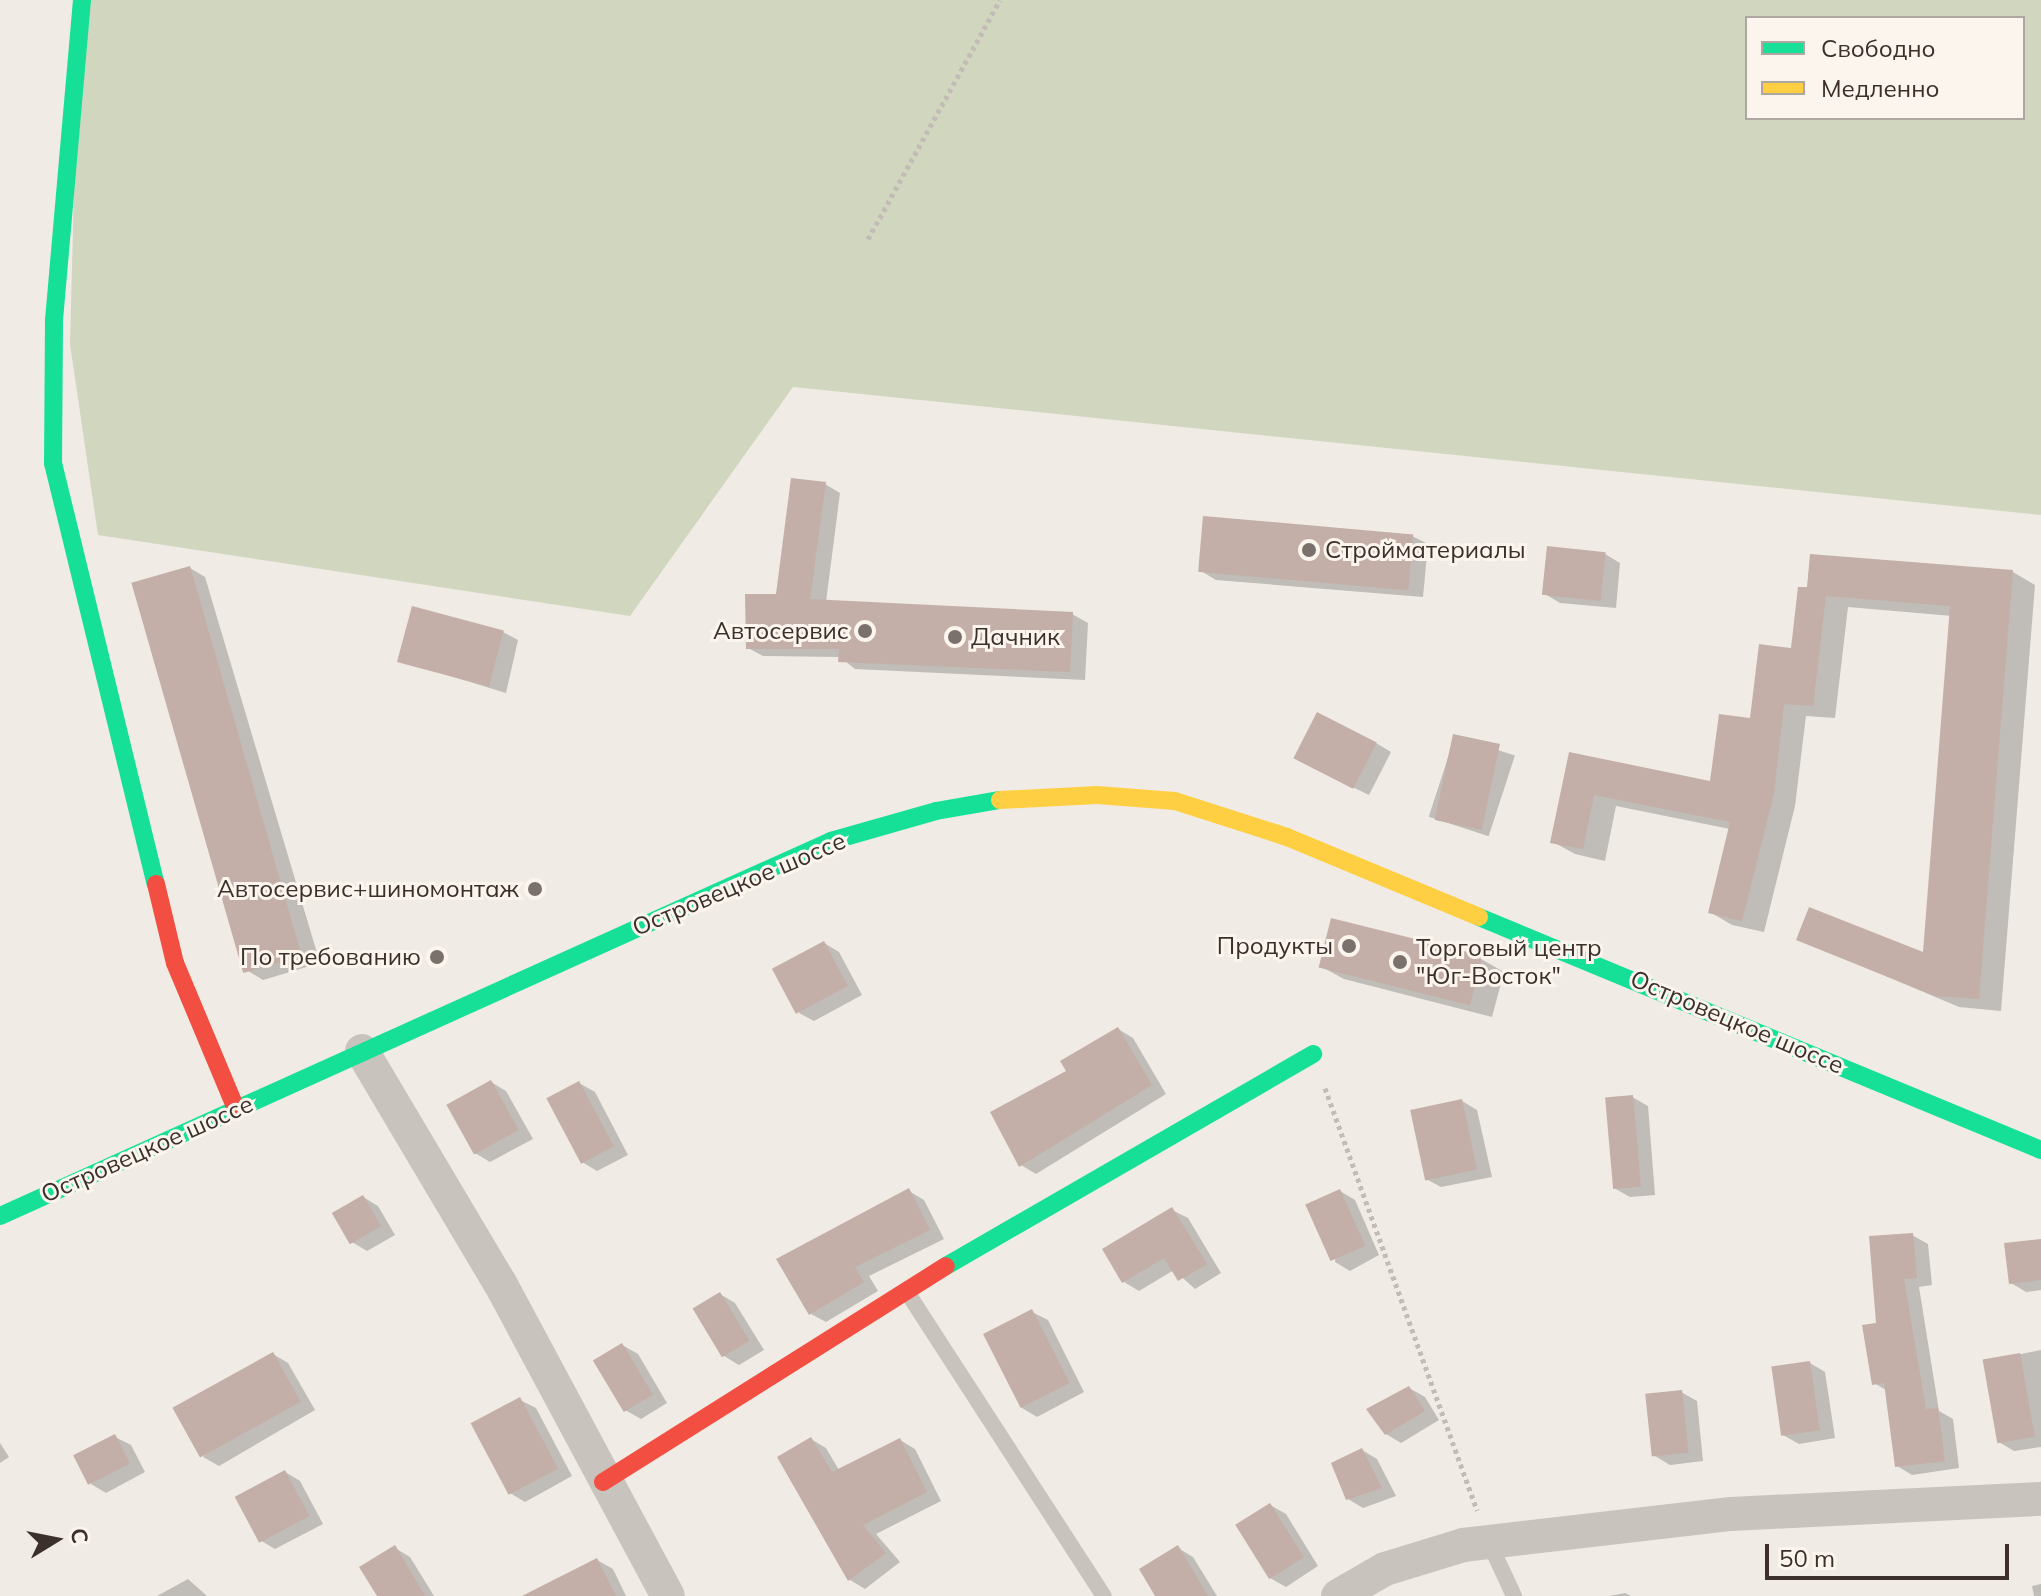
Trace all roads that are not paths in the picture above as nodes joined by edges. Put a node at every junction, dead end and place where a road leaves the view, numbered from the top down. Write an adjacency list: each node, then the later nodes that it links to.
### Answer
1 (82, 0): 4 (main road)
2 (362, 1051): 4 (main road, Островецкое шоссе); 5 (main road, Островецкое шоссе); 8 (street)
3 (1313, 1054): 7 (main road)
4 (236, 1109): 6 (main road, Островецкое шоссе)
5 (2041, 1150)
6 (0, 1216)
7 (906, 1289): 8 (main road); 12 (lane)
8 (603, 1482): 11 (street)
9 (2041, 1499): 10 (street)
10 (1489, 1542): 13 (street); 14 (lane)
11 (668, 1596)
12 (1104, 1596)
13 (1338, 1596)
14 (1514, 1596)

